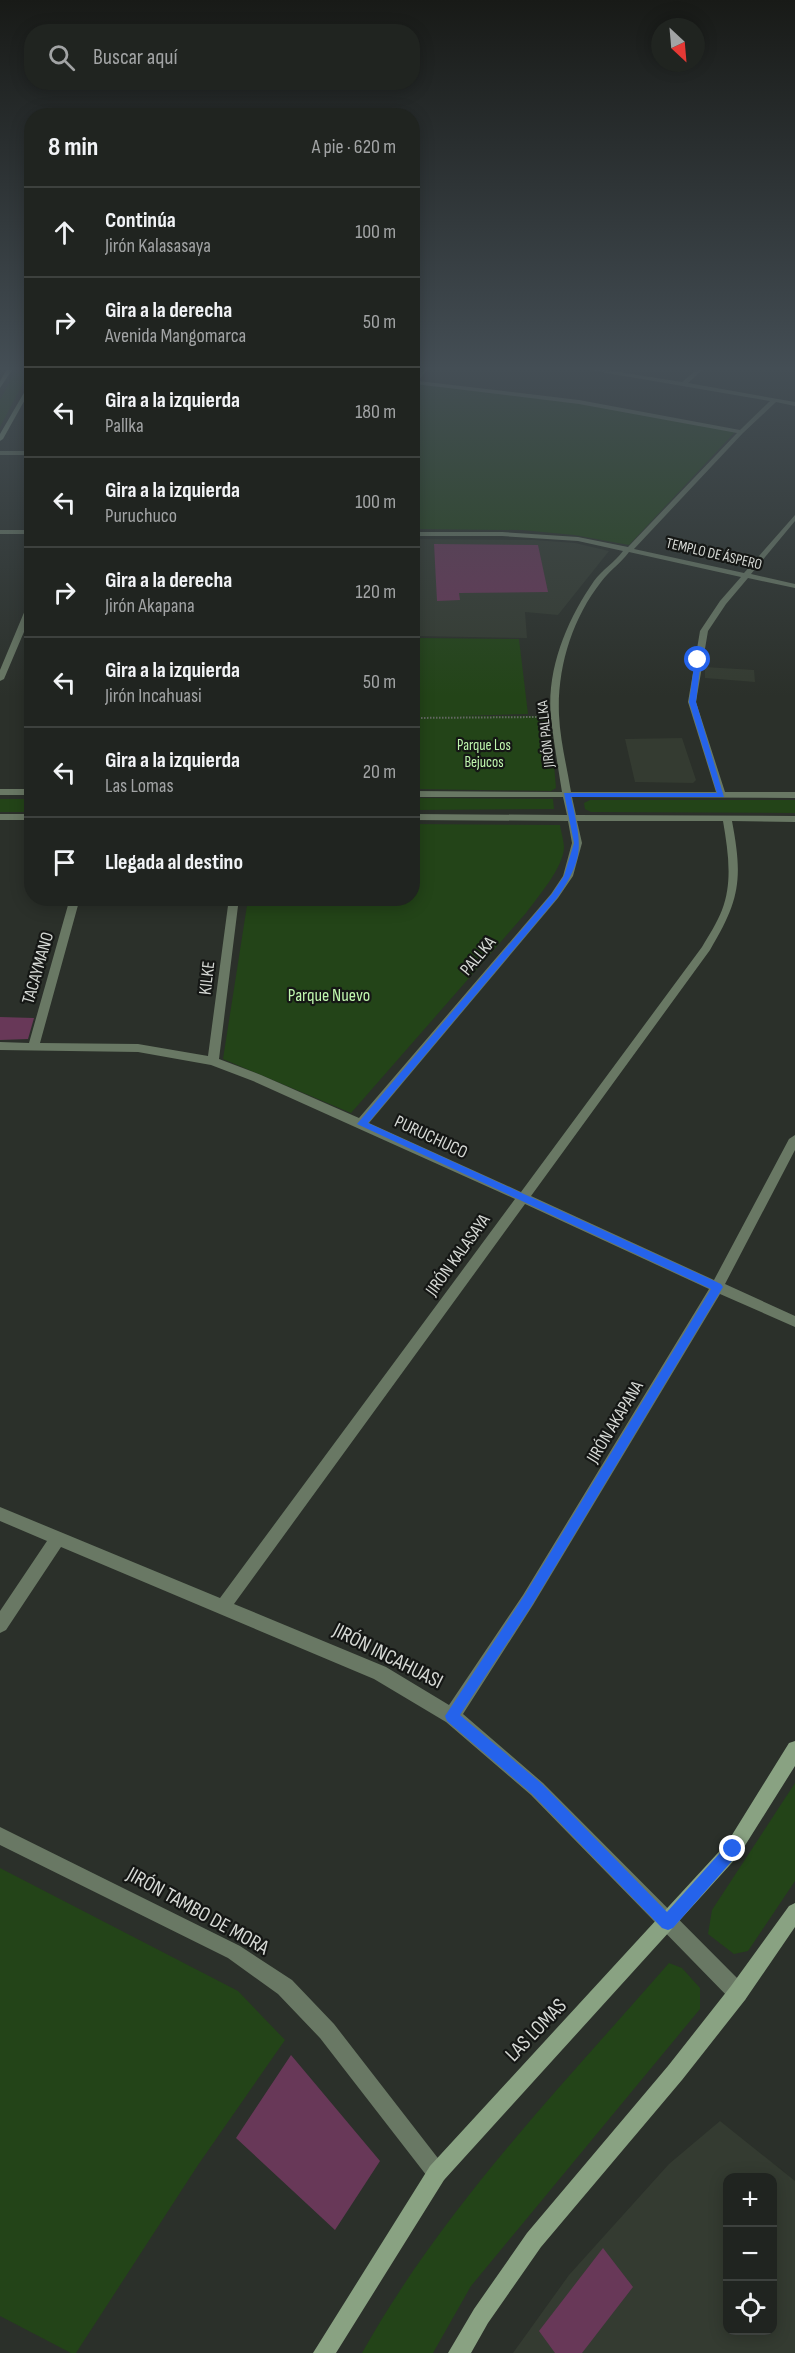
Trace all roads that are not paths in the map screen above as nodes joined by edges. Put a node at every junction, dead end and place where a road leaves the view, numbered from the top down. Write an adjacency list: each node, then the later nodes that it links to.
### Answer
1 (698, 477): 6 (street)
2 (795, 517): 7 (street)
3 (0, 532): 4 (street)
4 (24, 532)
5 (420, 534): 6 (street, TEMPLO DE ÁSPERO)
6 (629, 549): 7 (street, TEMPLO DE ÁSPERO); 14 (street, JIRÓN PALLKA)
7 (748, 575): 8 (street, TEMPLO DE ÁSPERO); 15 (street)
8 (795, 586)
9 (24, 622): 10 (street)
10 (0, 679)
11 (0, 792): 12 (street)
12 (24, 792)
13 (420, 794): 14 (street)
14 (567, 795): 15 (street); 20 (street, PALLKA)
15 (721, 795): 16 (street)
16 (795, 795)
17 (0, 817): 18 (street)
18 (24, 817)
19 (420, 817): 20 (street)
20 (572, 817): 21 (street); 28 (street, PALLKA)
21 (727, 819): 22 (street); 30 (street, JIRÓN KALASAYA)
22 (795, 819)
23 (73, 906): 26 (street, TACAYMANO)
24 (233, 906): 27 (street, KILKE)
25 (0, 1046): 26 (street, PURUCHUCO)
26 (33, 1047): 27 (street, PURUCHUCO)
27 (213, 1061): 28 (street, PURUCHUCO)
28 (361, 1124): 30 (street, PURUCHUCO)
29 (795, 1139): 31 (street, JIRÓN AKAPANA)
30 (522, 1198): 31 (street, PURUCHUCO); 35 (street, JIRÓN KALASAYA)
31 (717, 1287): 32 (street, PURUCHUCO); 37 (street, JIRÓN AKAPANA)
32 (795, 1322)
33 (0, 1514): 34 (street, JIRÓN INCAHUASI)
34 (58, 1538): 35 (street, JIRÓN INCAHUASI); 36 (street)
35 (223, 1606): 37 (street, JIRÓN INCAHUASI)
36 (0, 1626)
37 (452, 1716): 41 (street, JIRÓN INCAHUASI)
38 (795, 1749): 41 (street, LAS LOMAS)
39 (0, 1836): 43 (street, JIRÓN TAMBO DE MORA)
40 (795, 1912): 42 (street)
41 (668, 1923): 42 (street, JIRÓN INCAHUASI); 43 (street, LAS LOMAS)
42 (738, 1994): 45 (street)
43 (437, 2173): 44 (street, LAS LOMAS)
44 (324, 2353)
45 (459, 2353)

